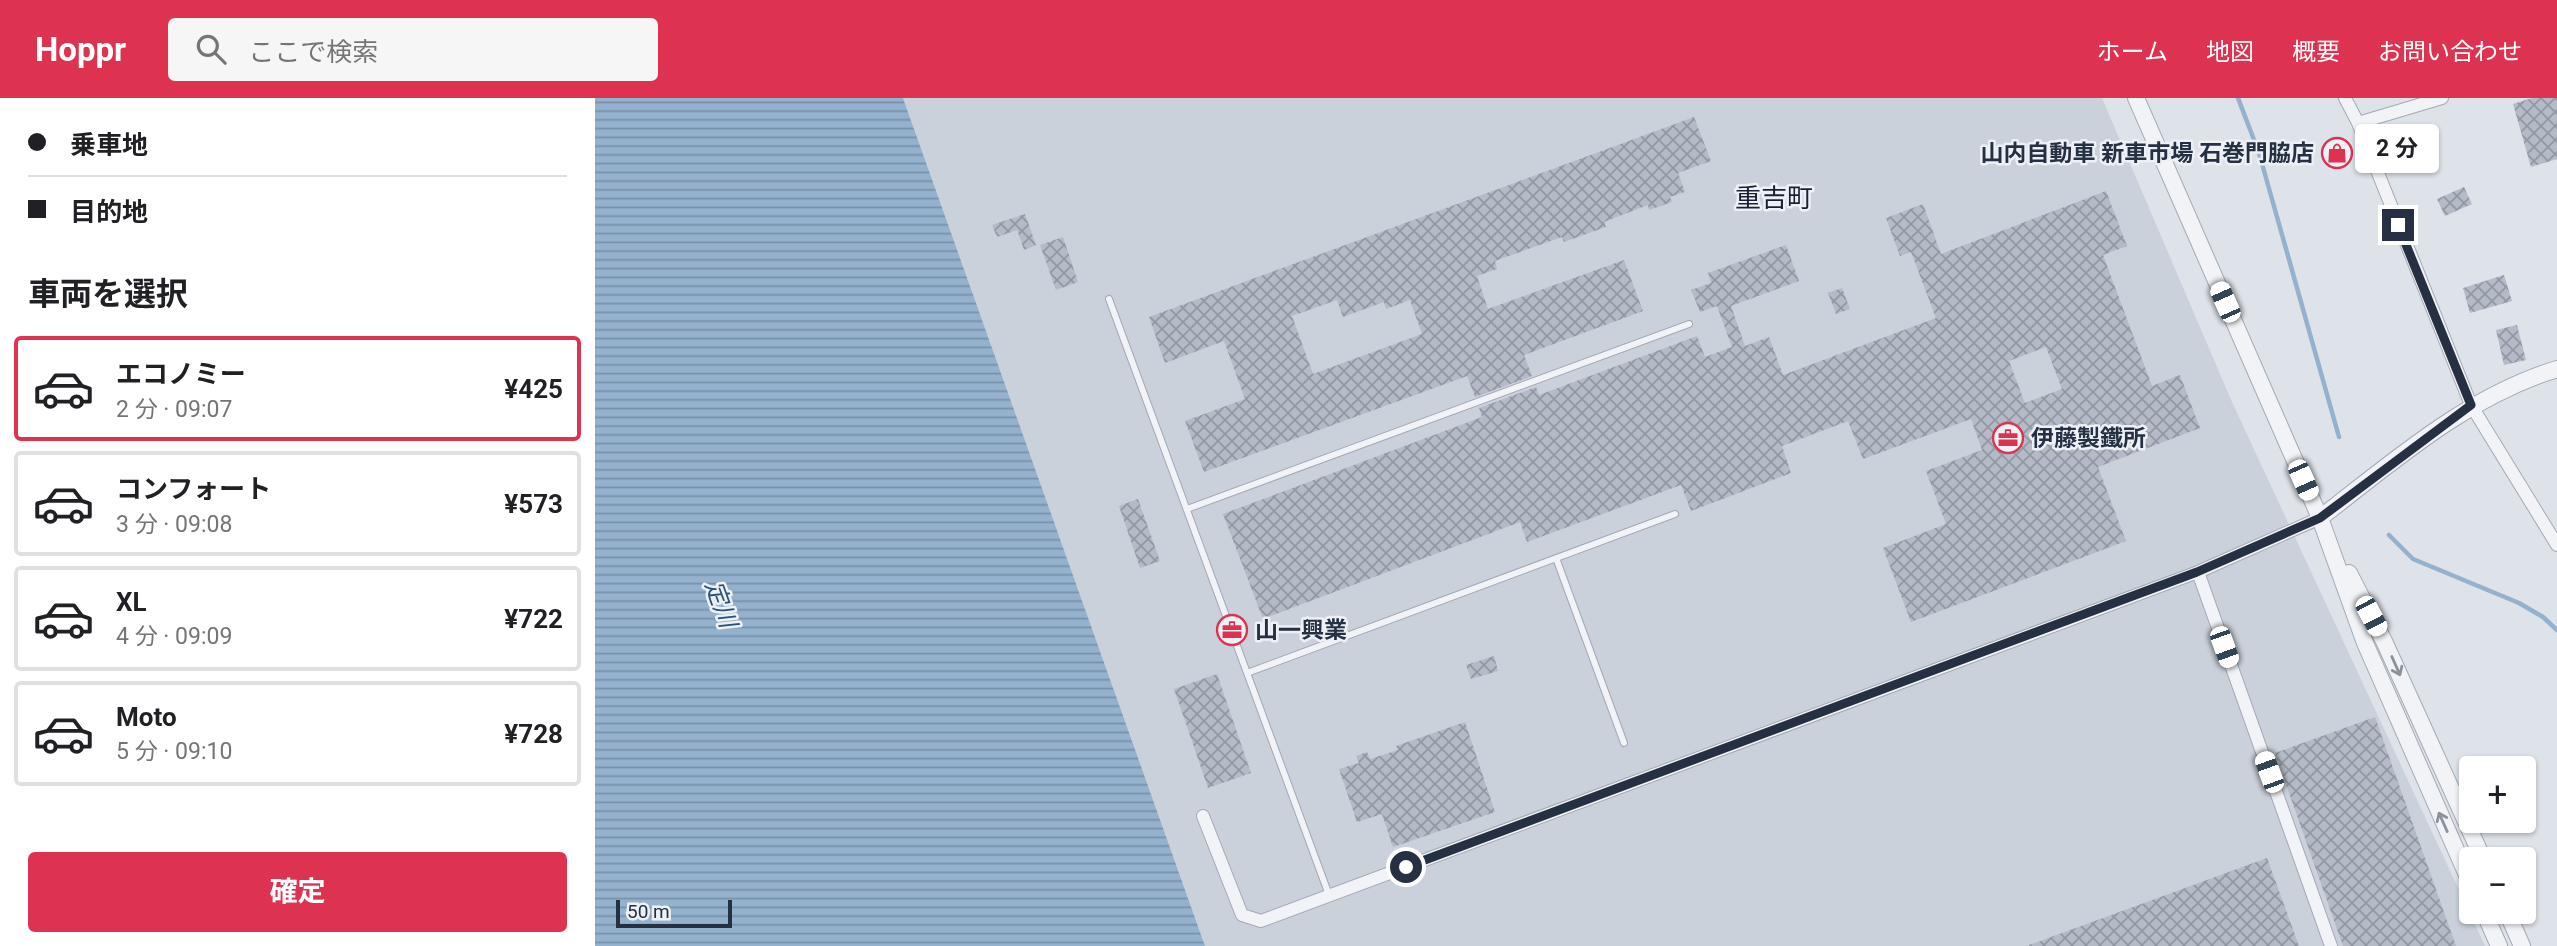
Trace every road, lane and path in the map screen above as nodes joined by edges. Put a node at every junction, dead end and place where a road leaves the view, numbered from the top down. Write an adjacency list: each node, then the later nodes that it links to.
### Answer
1 (2136, 98): 11 (street)
2 (2345, 98): 4 (street)
3 (2442, 98): 4 (street)
4 (2358, 123): 8 (street)
5 (1109, 299): 9 (lane)
6 (1689, 324): 9 (lane)
7 (2557, 369): 8 (street)
8 (2471, 405): 11 (street); 12 (street)
9 (1187, 509): 15 (lane)
10 (1675, 514): 13 (lane)
11 (2320, 518): 14 (street); 18 (street, one-way to 18); 19 (street, one-way to 11)
12 (2557, 545)
13 (1556, 558): 15 (lane); 16 (lane)
14 (2197, 572): 20 (street); 23 (street)
15 (1247, 673): 20 (lane)
16 (1624, 743)
17 (1203, 816): 20 (street)
18 (2478, 847)
19 (2459, 857)
20 (1330, 895)
21 (2489, 924): 24 (street)
22 (2512, 924): 25 (street)
23 (2332, 946)
24 (2499, 946)
25 (2522, 946)

